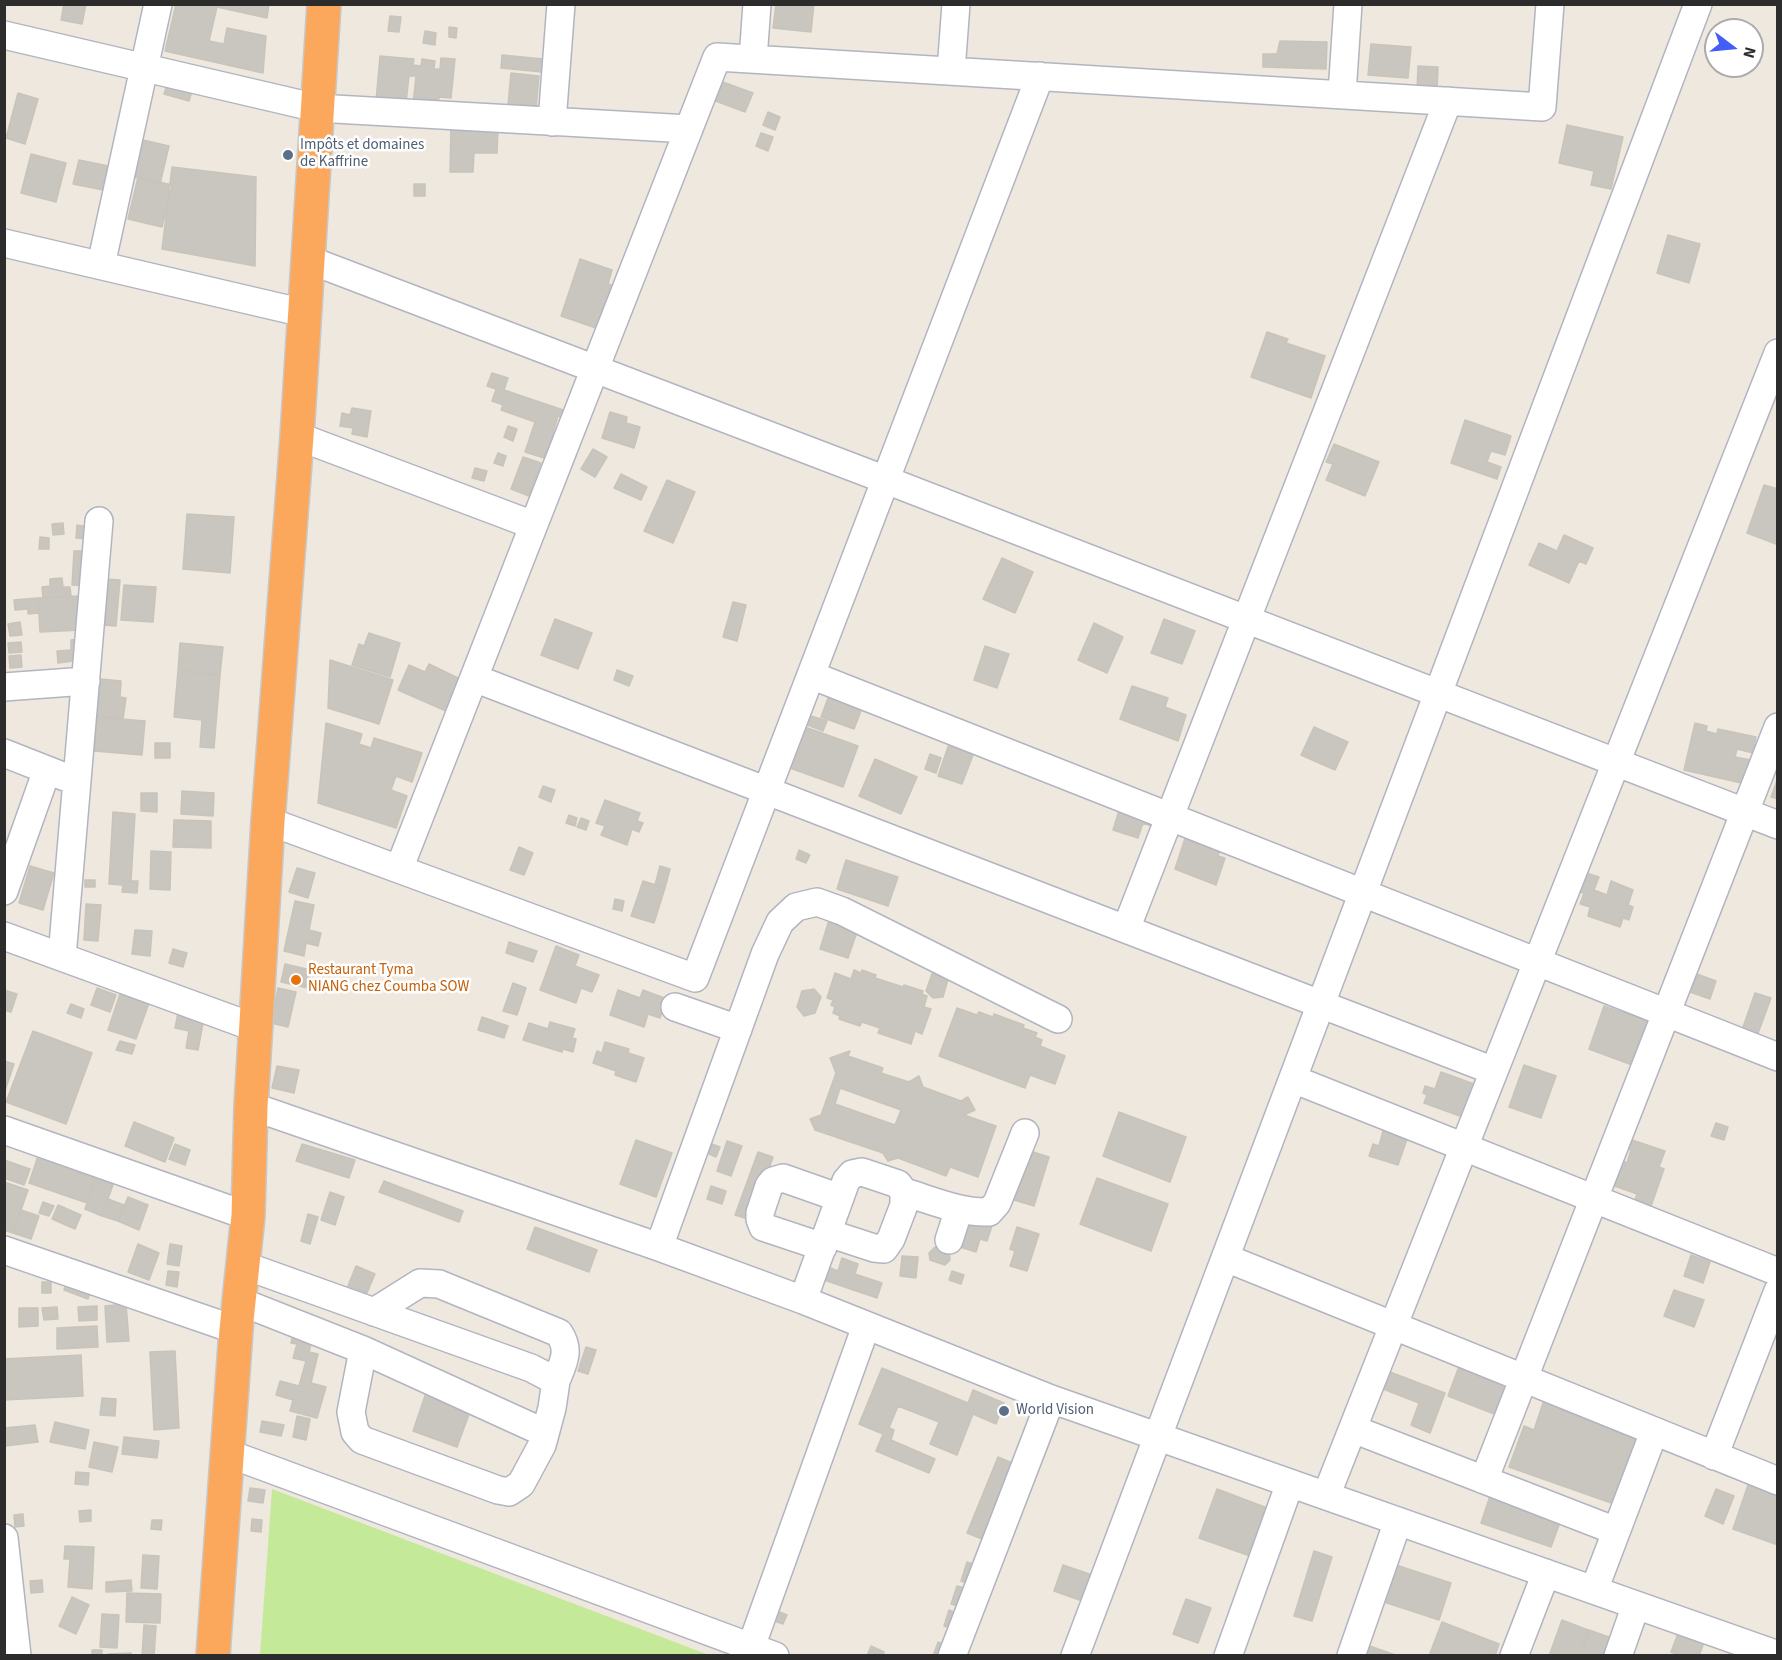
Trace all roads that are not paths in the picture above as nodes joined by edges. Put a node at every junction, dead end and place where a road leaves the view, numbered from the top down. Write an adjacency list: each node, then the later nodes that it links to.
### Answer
1 (159, 4): 11 (street)
2 (324, 4): 16 (highway)
3 (561, 4): 17 (street)
4 (757, 4): 10 (street)
5 (956, 4): 12 (street)
6 (1348, 4): 14 (street)
7 (1550, 4): 15 (street)
8 (1698, 4): 34 (street)
9 (4, 36): 11 (street)
10 (753, 59): 12 (street); 18 (street)
11 (144, 68): 16 (street); 21 (street)
12 (951, 71): 13 (street)
13 (1040, 76): 14 (street); 26 (street)
14 (1342, 94): 15 (street)
15 (1448, 101): 29 (street)
16 (317, 108): 17 (street); 20 (highway)
17 (552, 122): 18 (street)
18 (689, 129): 24 (street)
19 (4, 243): 21 (street)
20 (307, 259): 22 (highway); 24 (street)
21 (101, 265): 22 (street)
22 (304, 313): 25 (highway)
23 (1778, 353): 37 (street)
24 (595, 369): 26 (street); 28 (street)
25 (297, 436): 28 (street); 43 (highway)
26 (886, 480): 29 (street); 30 (street)
27 (99, 521): 32 (street)
28 (533, 525): 31 (street)
29 (1246, 620): 34 (street); 42 (street)
30 (811, 675): 40 (street); 42 (street)
31 (474, 678): 40 (street); 45 (street)
32 (86, 681): 33 (street); 39 (street)
33 (4, 687)
34 (1438, 694): 37 (street); 47 (street)
35 (1778, 727): 41 (street)
36 (4, 753): 38 (street)
37 (1616, 763): 41 (street); 51 (street)
38 (47, 770): 39 (street); 46 (street)
39 (77, 782): 50 (street)
40 (767, 790): 45 (street); 48 (street)
41 (1744, 812): 44 (street); 54 (street)
42 (1169, 817): 47 (street); 48 (street)
43 (268, 821): 45 (street); 56 (highway)
44 (1778, 825)
45 (399, 868)
46 (4, 891)
47 (1364, 893): 51 (street); 52 (street)
48 (1126, 929): 52 (street)
49 (4, 936): 50 (street)
50 (62, 957): 56 (street)
51 (1537, 962): 54 (street); 59 (street)
52 (1322, 1005): 59 (street); 60 (street)
53 (675, 1007): 57 (street)
54 (1666, 1013): 58 (street); 67 (street)
55 (1058, 1019): 57 (street)
56 (256, 1028): 61 (highway)
57 (738, 1029): 72 (street)
58 (1778, 1057)
59 (1494, 1071): 64 (street)
60 (1293, 1079): 64 (street); 74 (street)
61 (251, 1106): 69 (highway); 72 (street)
62 (4, 1130): 69 (street)
63 (1024, 1133): 68 (street)
64 (1464, 1147): 67 (street); 82 (street)
65 (904, 1192): 66 (street); 68 (street); 70 (street)
66 (840, 1198): 70 (street); 70 (street)
67 (1593, 1198): 76 (street); 84 (street)
68 (959, 1209): 71 (street)
69 (248, 1216): 75 (highway)
70 (825, 1240): 78 (street)
71 (949, 1240)
72 (659, 1247): 78 (street)
73 (4, 1250): 80 (street)
74 (1226, 1258): 82 (street); 90 (street)
75 (243, 1265): 79 (street); 80 (highway)
76 (1778, 1272)
77 (1778, 1291): 92 (street)
78 (804, 1300): 81 (street)
79 (374, 1312): 85 (street); 85 (street)
80 (238, 1315): 83 (street); 91 (highway)
81 (866, 1326): 86 (street); 103 (street)
82 (1394, 1326): 84 (street); 87 (street)
83 (363, 1350): 89 (street); 89 (street)
84 (1523, 1379): 88 (street); 93 (street)
85 (556, 1381): 89 (street)
86 (1051, 1399): 90 (street); 107 (street)
87 (1353, 1429): 93 (street); 96 (street)
88 (1654, 1432): 92 (street); 98 (street)
89 (545, 1433)
90 (1158, 1436): 95 (street); 108 (street)
91 (227, 1453): 103 (street); 106 (highway)
92 (1714, 1456): 94 (street)
93 (1484, 1480): 98 (street)
94 (1778, 1481)
95 (1290, 1483): 96 (street); 109 (street)
96 (1326, 1496): 97 (street)
97 (1398, 1521): 100 (street); 110 (street)
98 (1616, 1531): 101 (street)
99 (4, 1538): 105 (street)
100 (1546, 1573): 101 (street); 111 (street)
101 (1594, 1590): 102 (street)
102 (1636, 1605): 104 (street); 112 (street)
103 (763, 1651)
104 (1777, 1655)
105 (17, 1656)
106 (213, 1656)
107 (952, 1656)
108 (1075, 1656)
109 (1228, 1656)
110 (1351, 1656)
111 (1514, 1656)
112 (1617, 1656)

